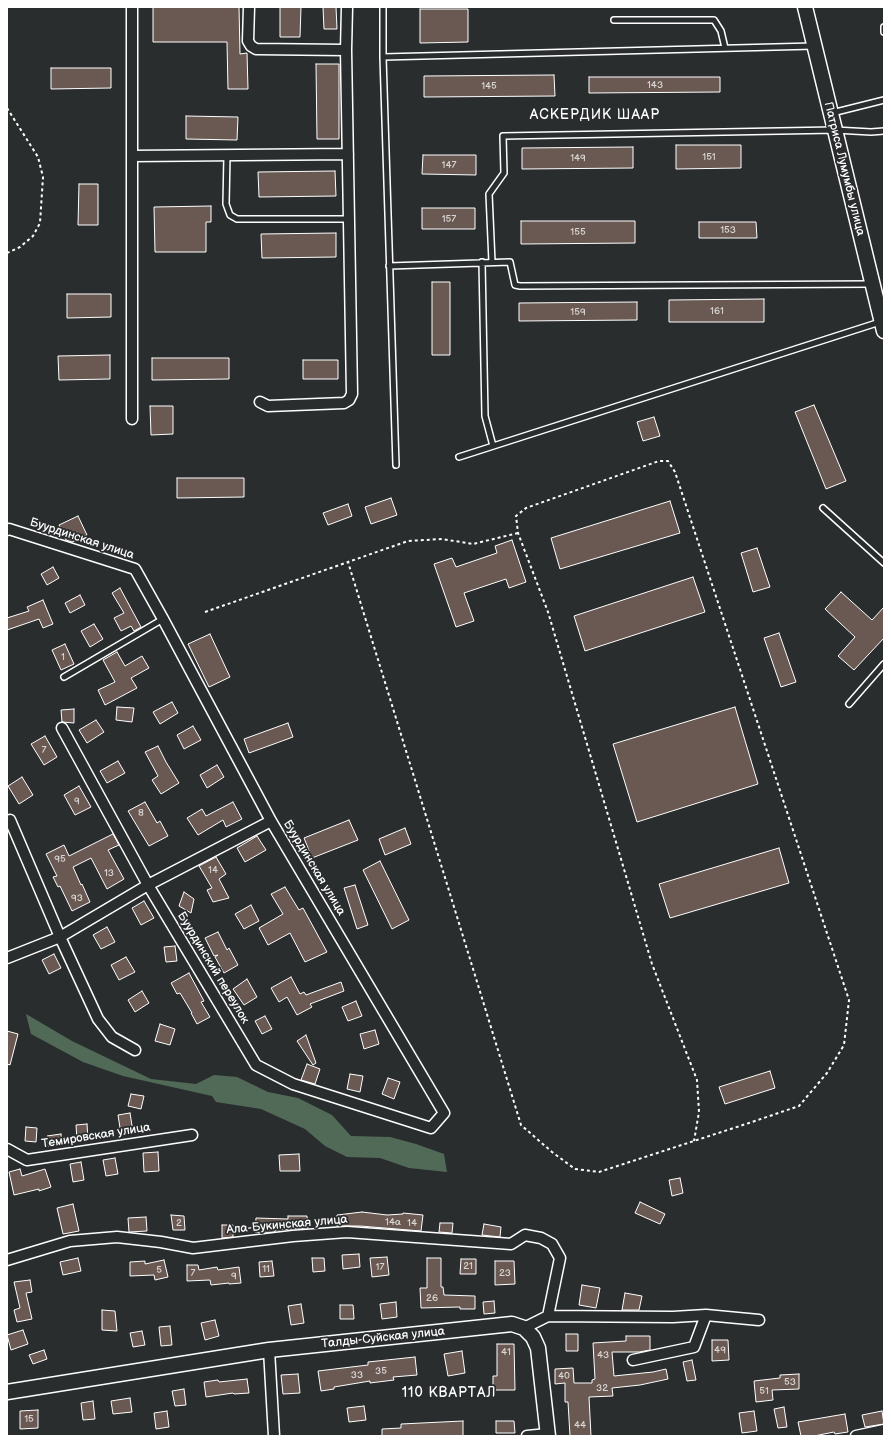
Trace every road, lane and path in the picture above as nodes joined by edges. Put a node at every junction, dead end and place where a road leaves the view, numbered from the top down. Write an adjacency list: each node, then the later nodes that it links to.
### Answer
1 (132, 7): 20 (street)
2 (249, 7): 11 (street)
3 (346, 7): 11 (street)
4 (383, 7): 12 (lane)
5 (805, 7): 9 (street, Патриса Лумумбы улица)
6 (614, 20): 10 (lane)
7 (884, 27): 8 (lane)
8 (884, 32)
9 (814, 46): 10 (lane); 15 (street, Патриса Лумумбы улица)
10 (725, 48): 12 (lane)
11 (346, 50): 18 (street)
12 (383, 57): 25 (lane)
13 (884, 100): 15 (lane)
14 (7, 108): 22 (path)
15 (831, 113): 16 (street, Патриса Лумумбы улица)
16 (835, 130): 17 (lane); 24 (lane); 26 (street, Патриса Лумумбы улица)
17 (884, 130)
18 (348, 154): 19 (street); 21 (street)
19 (227, 155): 20 (street); 21 (lane)
20 (132, 156): 30 (street)
21 (349, 218): 29 (street)
22 (7, 253)
23 (482, 262): 24 (lane); 25 (lane); 31 (lane)
24 (492, 262): 26 (lane)
25 (389, 266): 33 (lane)
26 (872, 284): 27 (street, Патриса Лумумбы улица)
27 (880, 297): 28 (street, Патриса Лумумбы улица)
28 (883, 326): 31 (lane)
29 (260, 402)
30 (132, 419)
31 (493, 446): 32 (lane)
32 (459, 457)
33 (396, 465)
34 (823, 508): 38 (lane)
35 (7, 530): 40 (street, Буурдинская улица)
36 (518, 533): 37 (path); 53 (path); 53 (path)
37 (348, 562): 39 (path); 53 (path)
38 (884, 563)
39 (205, 612)
40 (163, 619): 42 (lane); 46 (street, Буурдинская улица)
41 (884, 664): 43 (lane)
42 (64, 677)
43 (849, 704)
44 (62, 728): 47 (street, Буурдинский переулок)
45 (10, 820): 48 (street)
46 (270, 820): 47 (street); 51 (street, Буурдинская улица)
47 (148, 885): 48 (street); 51 (street, Буурдинский переулок)
48 (60, 937): 49 (street); 50 (street)
49 (7, 958)
50 (135, 1050)
51 (256, 1066)
52 (192, 1135): 54 (street, Темировская улица)
53 (694, 1141)
54 (7, 1149)
55 (7, 1260): 56 (street, Ала-Букинская улица)
56 (548, 1316): 57 (street); 59 (street)
57 (706, 1316): 58 (street); 61 (street)
58 (759, 1320)
59 (524, 1328): 60 (street, Талды-Суйская улица); 64 (street)
60 (269, 1350): 62 (street, Талды-Суйская улица); 65 (street)
61 (633, 1360)
62 (7, 1392)
63 (884, 1430): 67 (street)
64 (548, 1435): 66 (street)
65 (274, 1436)
66 (527, 1436)
67 (856, 1436)

